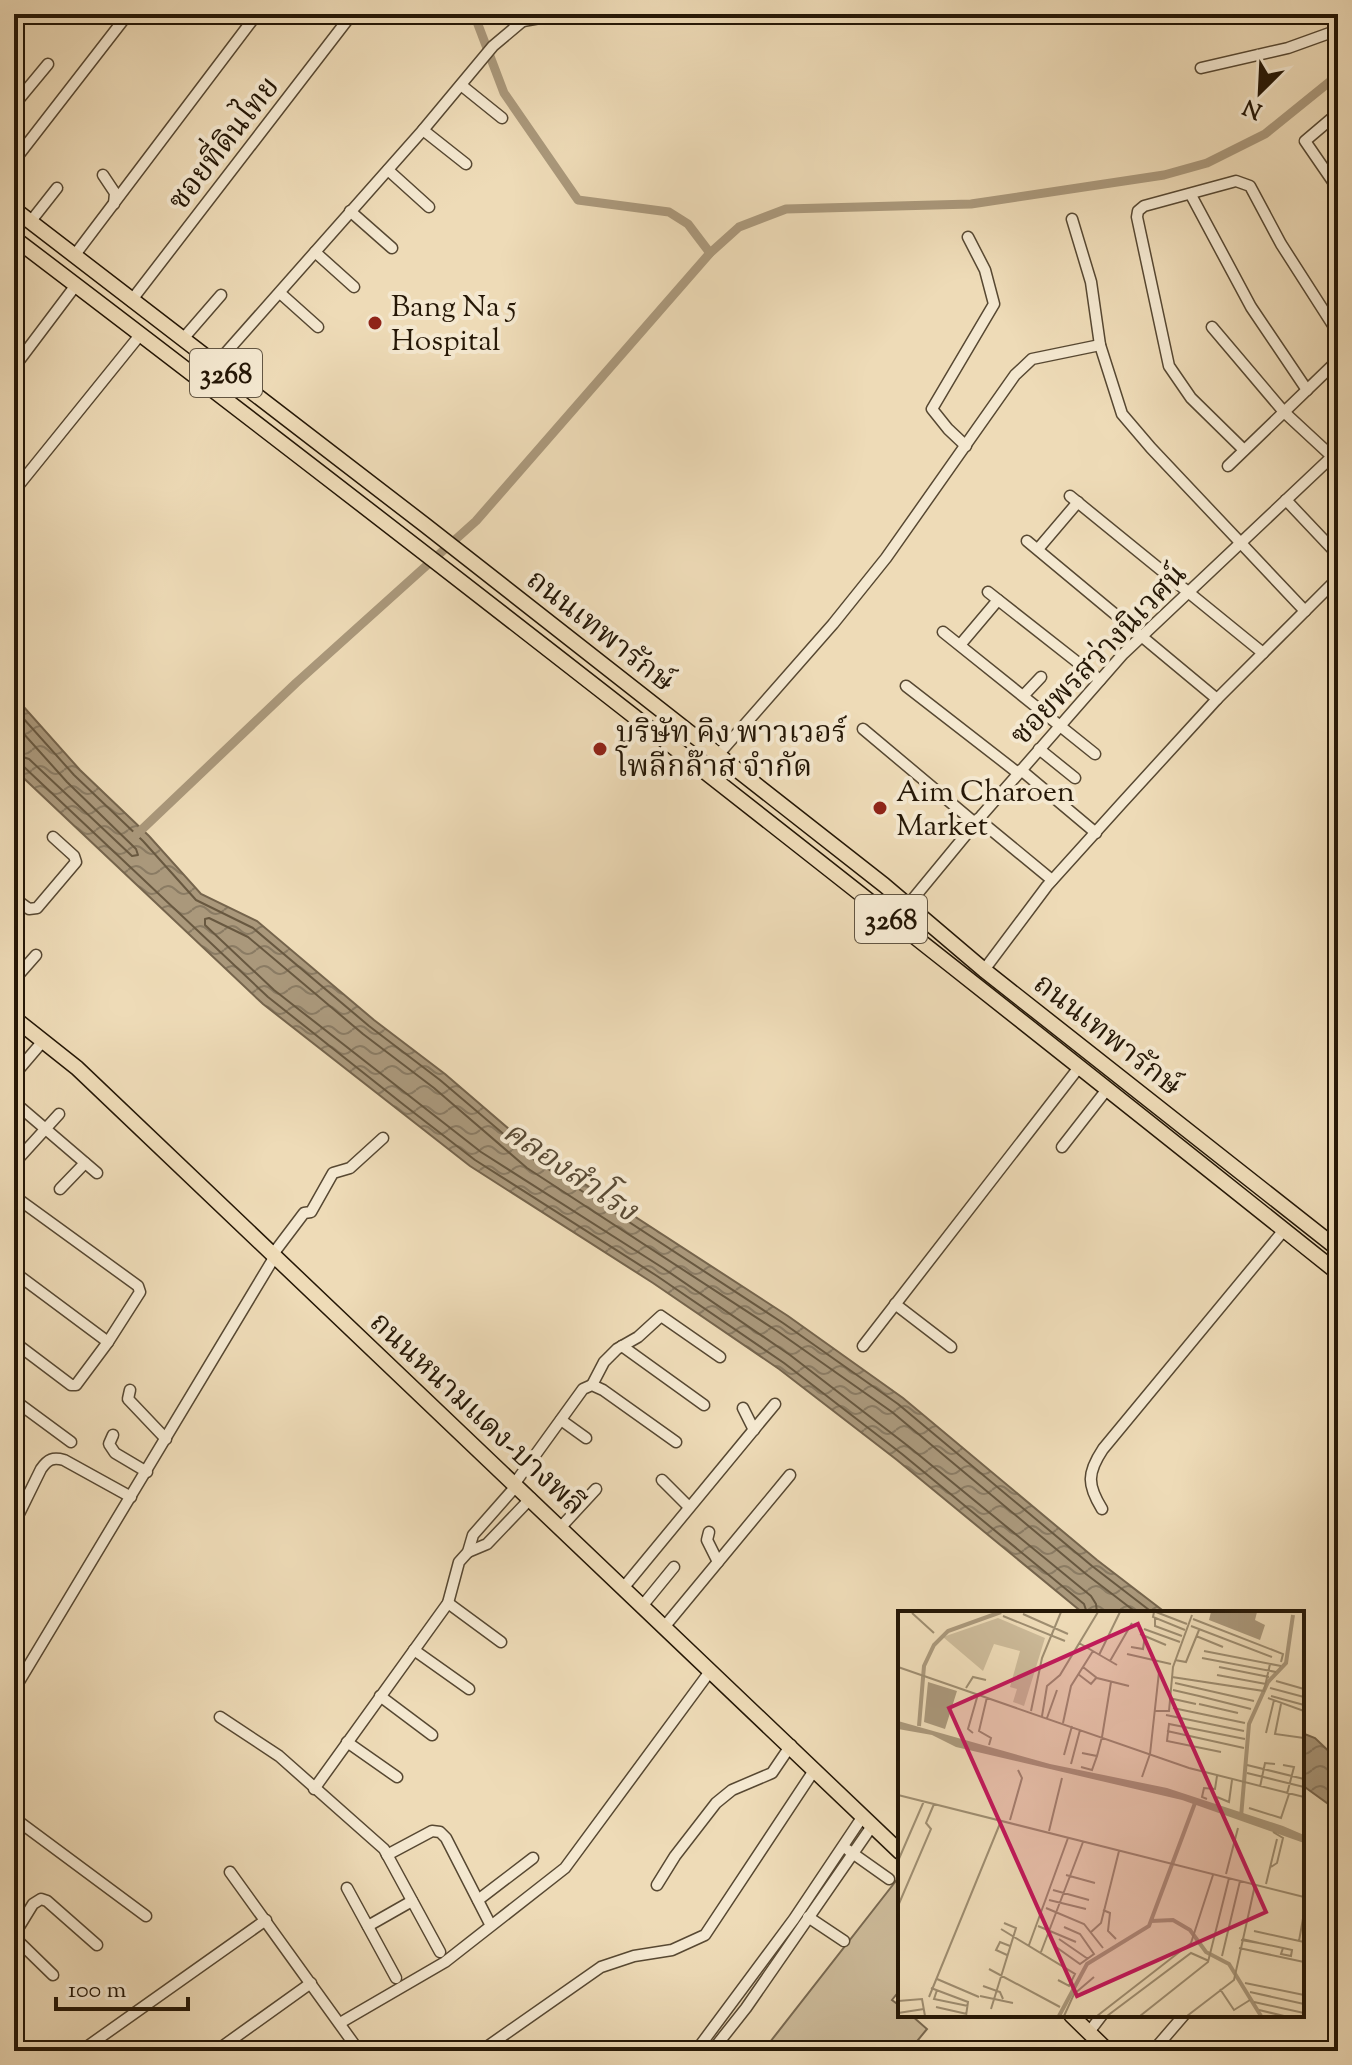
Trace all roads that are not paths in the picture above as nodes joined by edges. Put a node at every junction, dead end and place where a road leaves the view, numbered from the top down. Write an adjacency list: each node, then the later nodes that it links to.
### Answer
1 (128, 14): 14 (street)
2 (257, 14): 21 (street)
3 (352, 14): 36 (street, ซอยที่ดินไทย)
4 (562, 14): 5 (street)
5 (527, 18): 9 (street)
6 (1338, 30): 8 (street)
7 (48, 64): 10 (street)
8 (1201, 68)
9 (461, 85): 12 (street); 13 (street)
10 (14, 105)
11 (1338, 113): 19 (street)
12 (502, 118)
13 (423, 130): 15 (street); 16 (street)
14 (14, 161)
15 (466, 164)
16 (388, 170): 22 (street); 24 (street)
17 (103, 175): 21 (street)
18 (57, 188): 26 (street)
19 (1338, 189)
20 (1191, 195): 39 (street); 46 (street); 49 (street)
21 (113, 206): 31 (street)
22 (429, 207)
23 (14, 209): 26 (main road, ถนนเทพารักษ์ / 3268)
24 (350, 211): 29 (street); 30 (street)
25 (1072, 219): 42 (street)
26 (31, 221): 31 (main road, ถนนเทพารักษ์ / 3268)
27 (968, 237): 48 (street)
28 (14, 238): 32 (main road, ถนนเทพารักษ์ / 3268)
29 (392, 248)
30 (315, 252): 33 (street); 34 (street)
31 (74, 256): 36 (main road, ถนนเทพารักษ์ / 3268)
32 (76, 285): 40 (main road, ถนนเทพารักษ์ / 3268); 45 (street)
33 (354, 287)
34 (280, 293): 37 (street); 44 (street)
35 (221, 295): 41 (street)
36 (131, 301): 41 (main road, ถนนเทพารักษ์ / 3268)
37 (318, 327)
38 (1212, 327): 47 (street)
39 (1338, 333)
40 (140, 335): 52 (street); 90 (main road, ถนนเทพารักษ์ / 3268)
41 (182, 340): 44 (main road, ถนนเทพารักษ์ / 3268)
42 (1100, 345): 48 (street); 55 (street)
43 (1338, 360): 46 (street)
44 (215, 365): 76 (main road, ถนนเทพารักษ์ / 3268)
45 (15, 366)
46 (1307, 390): 47 (street)
47 (1284, 412): 49 (street); 50 (street)
48 (966, 446): 76 (street)
49 (1244, 450): 51 (street)
50 (1336, 456): 53 (street, ซอยพรสว่างนิเวศน์)
51 (1228, 466)
52 (14, 491)
53 (1286, 500): 55 (street, ซอยพรสว่างนิเวศน์); 57 (street)
54 (1027, 541): 56 (street)
55 (1241, 541): 60 (street, ซอยพรสว่างนิเวศน์); 62 (street)
56 (1038, 549): 60 (street); 64 (street)
57 (1338, 555)
58 (1338, 578): 62 (street)
59 (988, 592): 61 (street)
60 (1188, 592): 64 (street, ซอยพรสว่างนิเวศน์); 66 (street)
61 (998, 600): 65 (street); 68 (street)
62 (1305, 611): 66 (street)
63 (943, 632): 65 (street)
64 (1143, 635): 68 (street, ซอยพรสว่างนิเวศน์); 71 (street)
65 (960, 645): 70 (street)
66 (1263, 653): 71 (street)
67 (1041, 677): 70 (street)
68 (1100, 680): 72 (street, ซอยพรสว่างนิเวศน์)
69 (906, 686): 77 (street)
70 (1024, 695): 72 (street)
71 (1217, 699): 80 (street)
72 (1061, 724): 74 (street, ซอยพรสว่างนิเวศน์); 75 (street)
73 (863, 729): 79 (street)
74 (1039, 749): 77 (street, ซอยพรสว่างนิเวศน์); 78 (street)
75 (1095, 754)
76 (718, 755): 84 (main road, ถนนเทพารักษ์ / 3268)
77 (1020, 771): 79 (street, ซอยพรสว่างนิเวศน์); 80 (street)
78 (1075, 778)
79 (976, 821): 82 (street); 84 (street, ซอยพรสว่างนิเวศน์)
80 (1096, 833): 82 (street)
81 (53, 837): 83 (street)
82 (1052, 880): 86 (street)
83 (14, 898)
84 (908, 905): 86 (main road, ถนนเทพารักษ์ / 3268)
85 (36, 955): 87 (street)
86 (984, 970): 104 (main road, ถนนเทพารักษ์ / 3268)
87 (14, 980)
88 (14, 1018): 89 (main road, ถนนหนามแดง-บางพลี)
89 (43, 1041): 91 (street); 105 (main road, ถนนหนามแดง-บางพลี)
90 (1080, 1066): 92 (main road, ถนนเทพารักษ์ / 3268); 108 (street)
91 (14, 1075)
92 (1108, 1088): 97 (street); 103 (main road, ถนนเทพารักษ์ / 3268)
93 (14, 1102): 95 (street)
94 (59, 1114): 95 (street)
95 (45, 1128): 98 (street); 99 (street)
96 (383, 1138): 105 (street)
97 (1062, 1147)
98 (19, 1158)
99 (85, 1163): 100 (street); 101 (street)
100 (97, 1173)
101 (60, 1189)
102 (14, 1196): 110 (street)
103 (1284, 1230): 107 (main road, ถนนเทพารักษ์ / 3268); 136 (street)
104 (1338, 1249)
105 (274, 1255): 125 (street); 131 (main road, ถนนหนามแดง-บางพลี)
106 (14, 1272): 110 (street)
107 (1338, 1273)
108 (895, 1304): 112 (street); 113 (street)
109 (14, 1342): 110 (street)
110 (108, 1342)
111 (622, 1346): 114 (street); 115 (street); 119 (street)
112 (863, 1346)
113 (951, 1347)
114 (720, 1357)
115 (592, 1385): 121 (street); 127 (street)
116 (130, 1390): 125 (street)
117 (14, 1400): 126 (street)
118 (775, 1404): 122 (street)
119 (704, 1405)
120 (743, 1408): 122 (street)
121 (561, 1420): 124 (street); 131 (street)
122 (754, 1430): 135 (street)
123 (113, 1435): 128 (street)
124 (586, 1438)
125 (166, 1439): 128 (street)
126 (71, 1442)
127 (676, 1442)
128 (147, 1472): 133 (street)
129 (790, 1475): 141 (street)
130 (662, 1480): 135 (street)
131 (516, 1484): 134 (main road, ถนนหนามแดง-บางพลี); 140 (street)
132 (596, 1489): 138 (street)
133 (131, 1497): 137 (street); 151 (street)
134 (531, 1498): 138 (main road, ถนนหนามแดง-บางพลี); 140 (street)
135 (689, 1507): 143 (street)
136 (1102, 1509)
137 (14, 1524)
138 (561, 1527): 143 (main road, ถนนหนามแดง-บางพลี)
139 (709, 1532): 141 (street)
140 (468, 1552): 144 (street)
141 (718, 1562): 146 (street)
142 (674, 1567): 145 (street)
143 (624, 1587): 145 (main road, ถนนหนามแดง-บางพลี)
144 (448, 1603): 147 (street); 148 (street)
145 (643, 1605): 146 (main road, ถนนหนามแดง-บางพลี)
146 (665, 1626): 149 (main road, ถนนหนามแดง-บางพลี)
147 (501, 1642)
148 (414, 1650): 150 (street); 152 (street)
149 (711, 1670): 156 (main road, ถนนหนามแดง-บางพลี); 187 (street)
150 (469, 1689)
151 (14, 1690)
152 (380, 1696): 154 (street); 155 (street)
153 (220, 1717): 159 (street)
154 (432, 1735)
155 (347, 1742): 158 (street); 159 (street)
156 (791, 1745): 157 (main road, ถนนหนามแดง-บางพลี); 168 (street)
157 (815, 1769): 161 (main road, ถนนหนามแดง-บางพลี); 192 (street)
158 (397, 1777)
159 (314, 1789): 164 (street)
160 (14, 1818): 172 (street)
161 (867, 1821): 162 (street); 163 (main road, ถนนหนามแดง-บางพลี)
162 (848, 1850): 167 (street); 173 (street); 193 (street)
163 (898, 1850)
164 (387, 1855): 170 (street); 171 (street)
165 (533, 1858): 170 (street)
166 (230, 1872): 174 (street)
167 (889, 1879)
168 (657, 1885)
169 (347, 1888): 176 (street)
170 (478, 1900): 175 (street)
171 (412, 1901): 176 (street); 180 (street)
172 (146, 1916)
173 (808, 1917): 178 (street); 194 (street)
174 (266, 1920): 183 (street); 189 (street)
175 (489, 1922)
176 (368, 1926): 182 (street)
177 (14, 1936): 179 (street); 181 (street)
178 (844, 1941)
179 (97, 1945)
180 (440, 1952)
181 (53, 1975)
182 (396, 1978)
183 (311, 1983): 187 (street); 190 (street)
184 (1073, 2017): 188 (main road)
185 (1100, 2017): 188 (street)
186 (1182, 2017): 196 (street)
187 (340, 2023): 191 (street)
188 (1089, 2032): 195 (main road)
189 (81, 2051)
190 (216, 2051)
191 (359, 2051)
192 (481, 2051)
193 (696, 2051)
194 (712, 2051)
195 (1108, 2051)
196 (1153, 2051)

